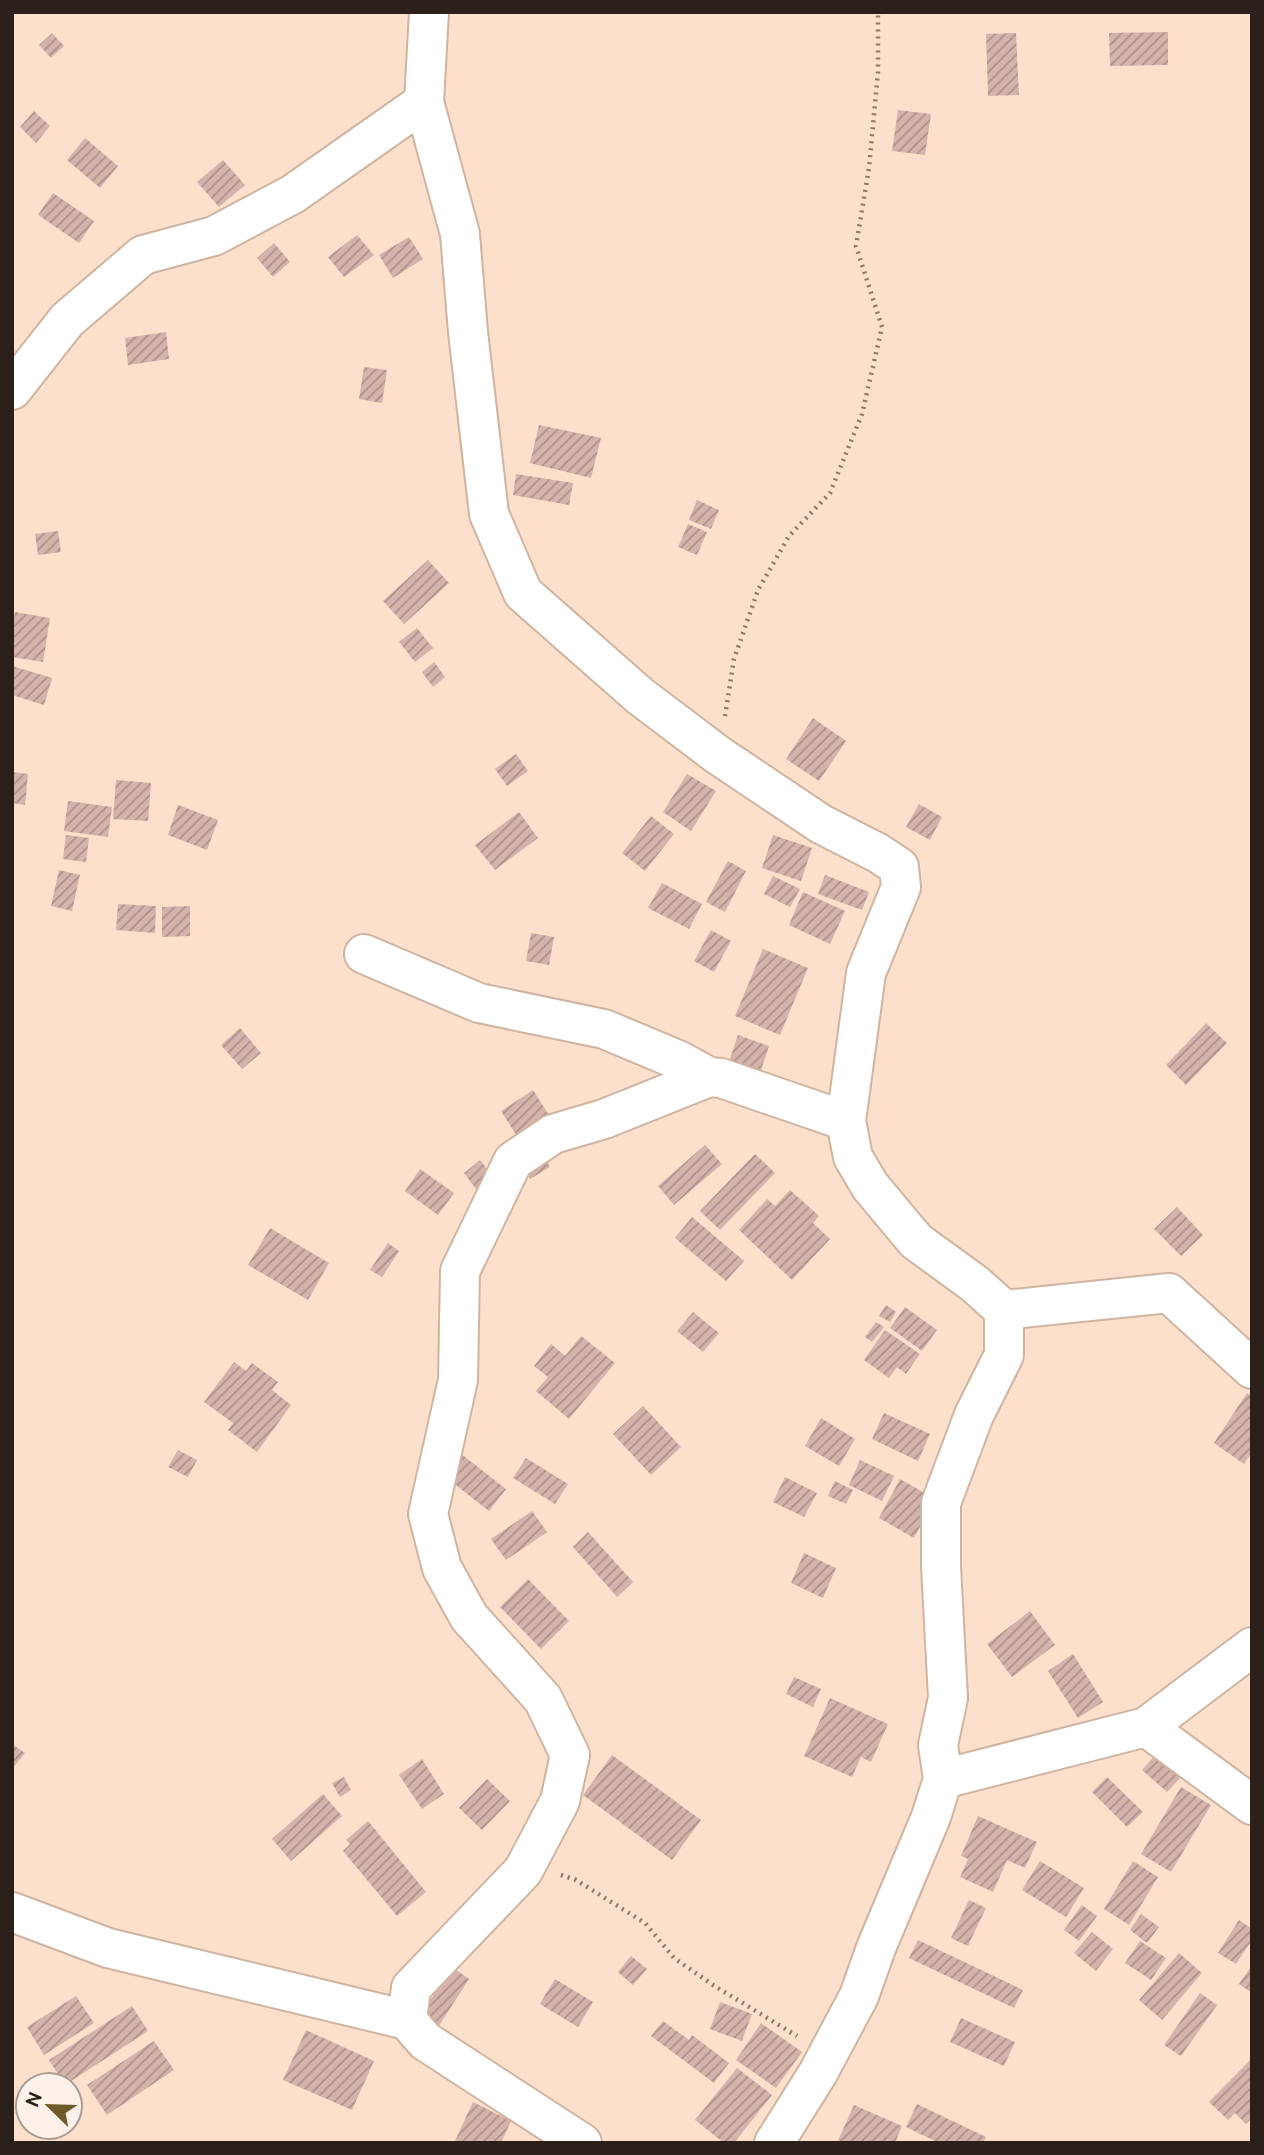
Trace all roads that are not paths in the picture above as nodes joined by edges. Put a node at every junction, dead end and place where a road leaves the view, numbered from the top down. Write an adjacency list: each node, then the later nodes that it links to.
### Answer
1 (429, 12): 2 (street)
2 (424, 102): 3 (street); 6 (street)
3 (12, 390)
4 (364, 954): 5 (street)
5 (709, 1077): 6 (street); 14 (street)
6 (846, 1121): 7 (street)
7 (1004, 1310): 8 (street); 11 (street)
8 (1252, 1369)
9 (1252, 1647): 10 (street)
10 (1146, 1727): 11 (street); 12 (street)
11 (943, 1779): 16 (street)
12 (1252, 1805)
13 (12, 1912): 14 (street)
14 (407, 2020): 15 (street)
15 (582, 2143)
16 (774, 2143)

